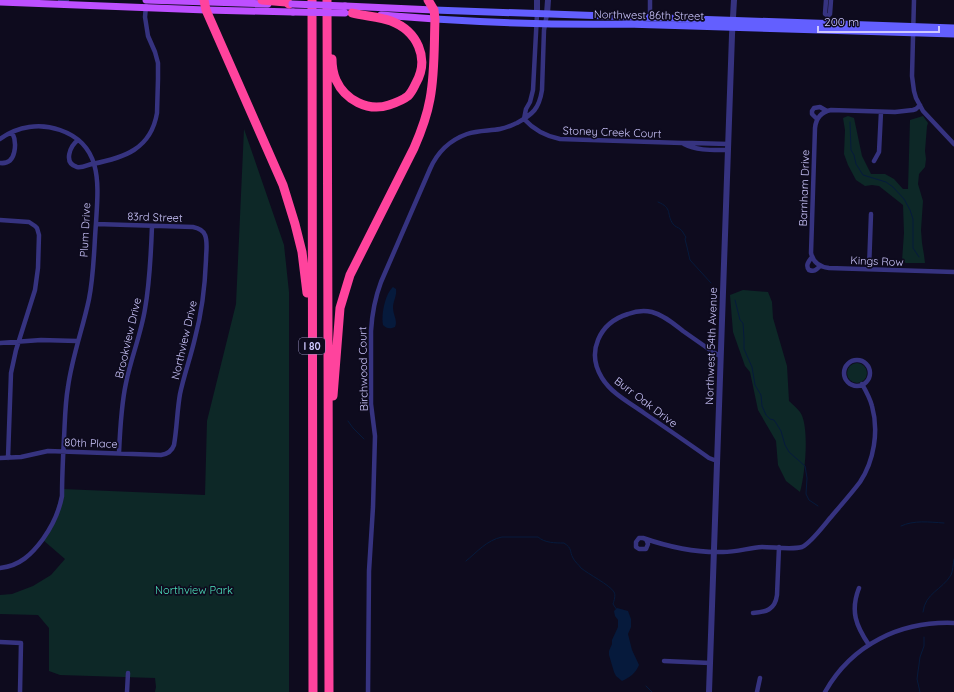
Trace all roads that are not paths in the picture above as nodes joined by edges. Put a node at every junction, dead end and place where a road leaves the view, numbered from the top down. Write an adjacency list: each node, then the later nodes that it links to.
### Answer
1 (262, 0): 16 (highway)
2 (311, 0): 51 (highway, I 80)
3 (428, 0): 20 (highway)
4 (537, 0): 18 (street)
5 (548, 0): 19 (street)
6 (650, 0): 21 (street)
7 (734, 0): 24 (street, Northwest 54th Avenue)
8 (826, 0): 25 (street)
9 (831, 0): 25 (street)
10 (914, 0): 27 (street)
11 (63, 1): 12 (main road); 13 (main road)
12 (0, 2)
13 (146, 2): 15 (main road); 41 (street)
14 (327, 2): 17 (highway); 60 (highway, I 80)
15 (204, 4): 16 (main road); 51 (highway)
16 (291, 7): 17 (main road, bridge)
17 (347, 11): 20 (main road, Northwest 86th Street); 20 (main road, Northwest 86th Street)
18 (537, 14): 19 (main road, Northwest 86th Street); 20 (main road, Northwest 86th Street); 22 (street)
19 (547, 14): 21 (main road, Northwest 86th Street); 23 (street, Birchwood Court)
20 (434, 15): 22 (main road, Northwest 86th Street); 60 (highway)
21 (649, 21): 23 (main road, Northwest 86th Street); 24 (main road, Northwest 86th Street)
22 (536, 23): 23 (main road, Northwest 86th Street); 32 (street)
23 (545, 24): 32 (street, Birchwood Court)
24 (733, 24): 25 (main road, Northwest 86th Street); 38 (street, Northwest 54th Avenue)
25 (827, 24): 27 (main road, Northwest 86th Street)
26 (954, 28): 27 (main road, Northwest 86th Street)
27 (914, 30): 28 (main road, Northwest 86th Street); 29 (street)
28 (954, 34)
29 (920, 106): 31 (street); 37 (street)
30 (827, 111): 31 (street); 33 (street); 33 (street)
31 (881, 112): 39 (street)
32 (524, 119): 38 (street, Stoney Creek Court); 81 (street, Birchwood Court)
33 (817, 119): 47 (street, Barnham Drive)
34 (12, 132): 35 (street); 36 (street); 40 (street)
35 (0, 139)
36 (78, 140): 41 (street, Plum Drive); 41 (street)
37 (954, 144)
38 (728, 147): 55 (street, Northwest 54th Avenue)
39 (874, 161)
40 (0, 163)
41 (94, 164): 44 (street, Plum Drive)
42 (871, 214): 49 (street)
43 (0, 220): 53 (street)
44 (96, 224): 45 (street, 83rd Street); 52 (street, Plum Drive)
45 (152, 226): 46 (street, 83rd Street); 59 (street, Brookview Drive)
46 (206, 242): 57 (street, Northview Drive)
47 (812, 257): 48 (street); 48 (street)
48 (820, 266): 49 (street, Kings Row)
49 (869, 269): 50 (street, Kings Row)
50 (954, 272)
51 (312, 329): 79 (highway, I 80)
52 (77, 341): 53 (street); 58 (street, Plum Drive)
53 (19, 342): 54 (street); 62 (street)
54 (0, 344)
55 (720, 356): 63 (street, Northwest 54th Avenue); 63 (street, Burr Oak Drive)
56 (862, 384): 56 (street); 65 (street)
57 (175, 441): 59 (street, 80th Place)
58 (64, 451): 59 (street, 80th Place); 62 (street, 80th Place); 67 (street, Plum Drive)
59 (119, 453)
60 (328, 457): 80 (highway, I 80)
61 (0, 458): 62 (street, 80th Place)
62 (8, 458)
63 (717, 461): 66 (street, Northwest 54th Avenue)
64 (646, 539): 66 (street)
65 (779, 548): 66 (street); 69 (street)
66 (714, 552): 74 (street, Northwest 54th Avenue)
67 (0, 568)
68 (859, 588): 72 (street)
69 (753, 614)
70 (954, 623): 72 (street)
71 (0, 642): 77 (street)
72 (869, 645): 84 (street)
73 (664, 661): 74 (street)
74 (710, 663): 82 (street, Northwest 54th Avenue)
75 (128, 673): 78 (street)
76 (760, 678): 83 (street)
77 (20, 692)
78 (127, 692)
79 (313, 692)
80 (329, 692)
81 (368, 692)
82 (709, 692)
83 (756, 692)
84 (825, 692)

